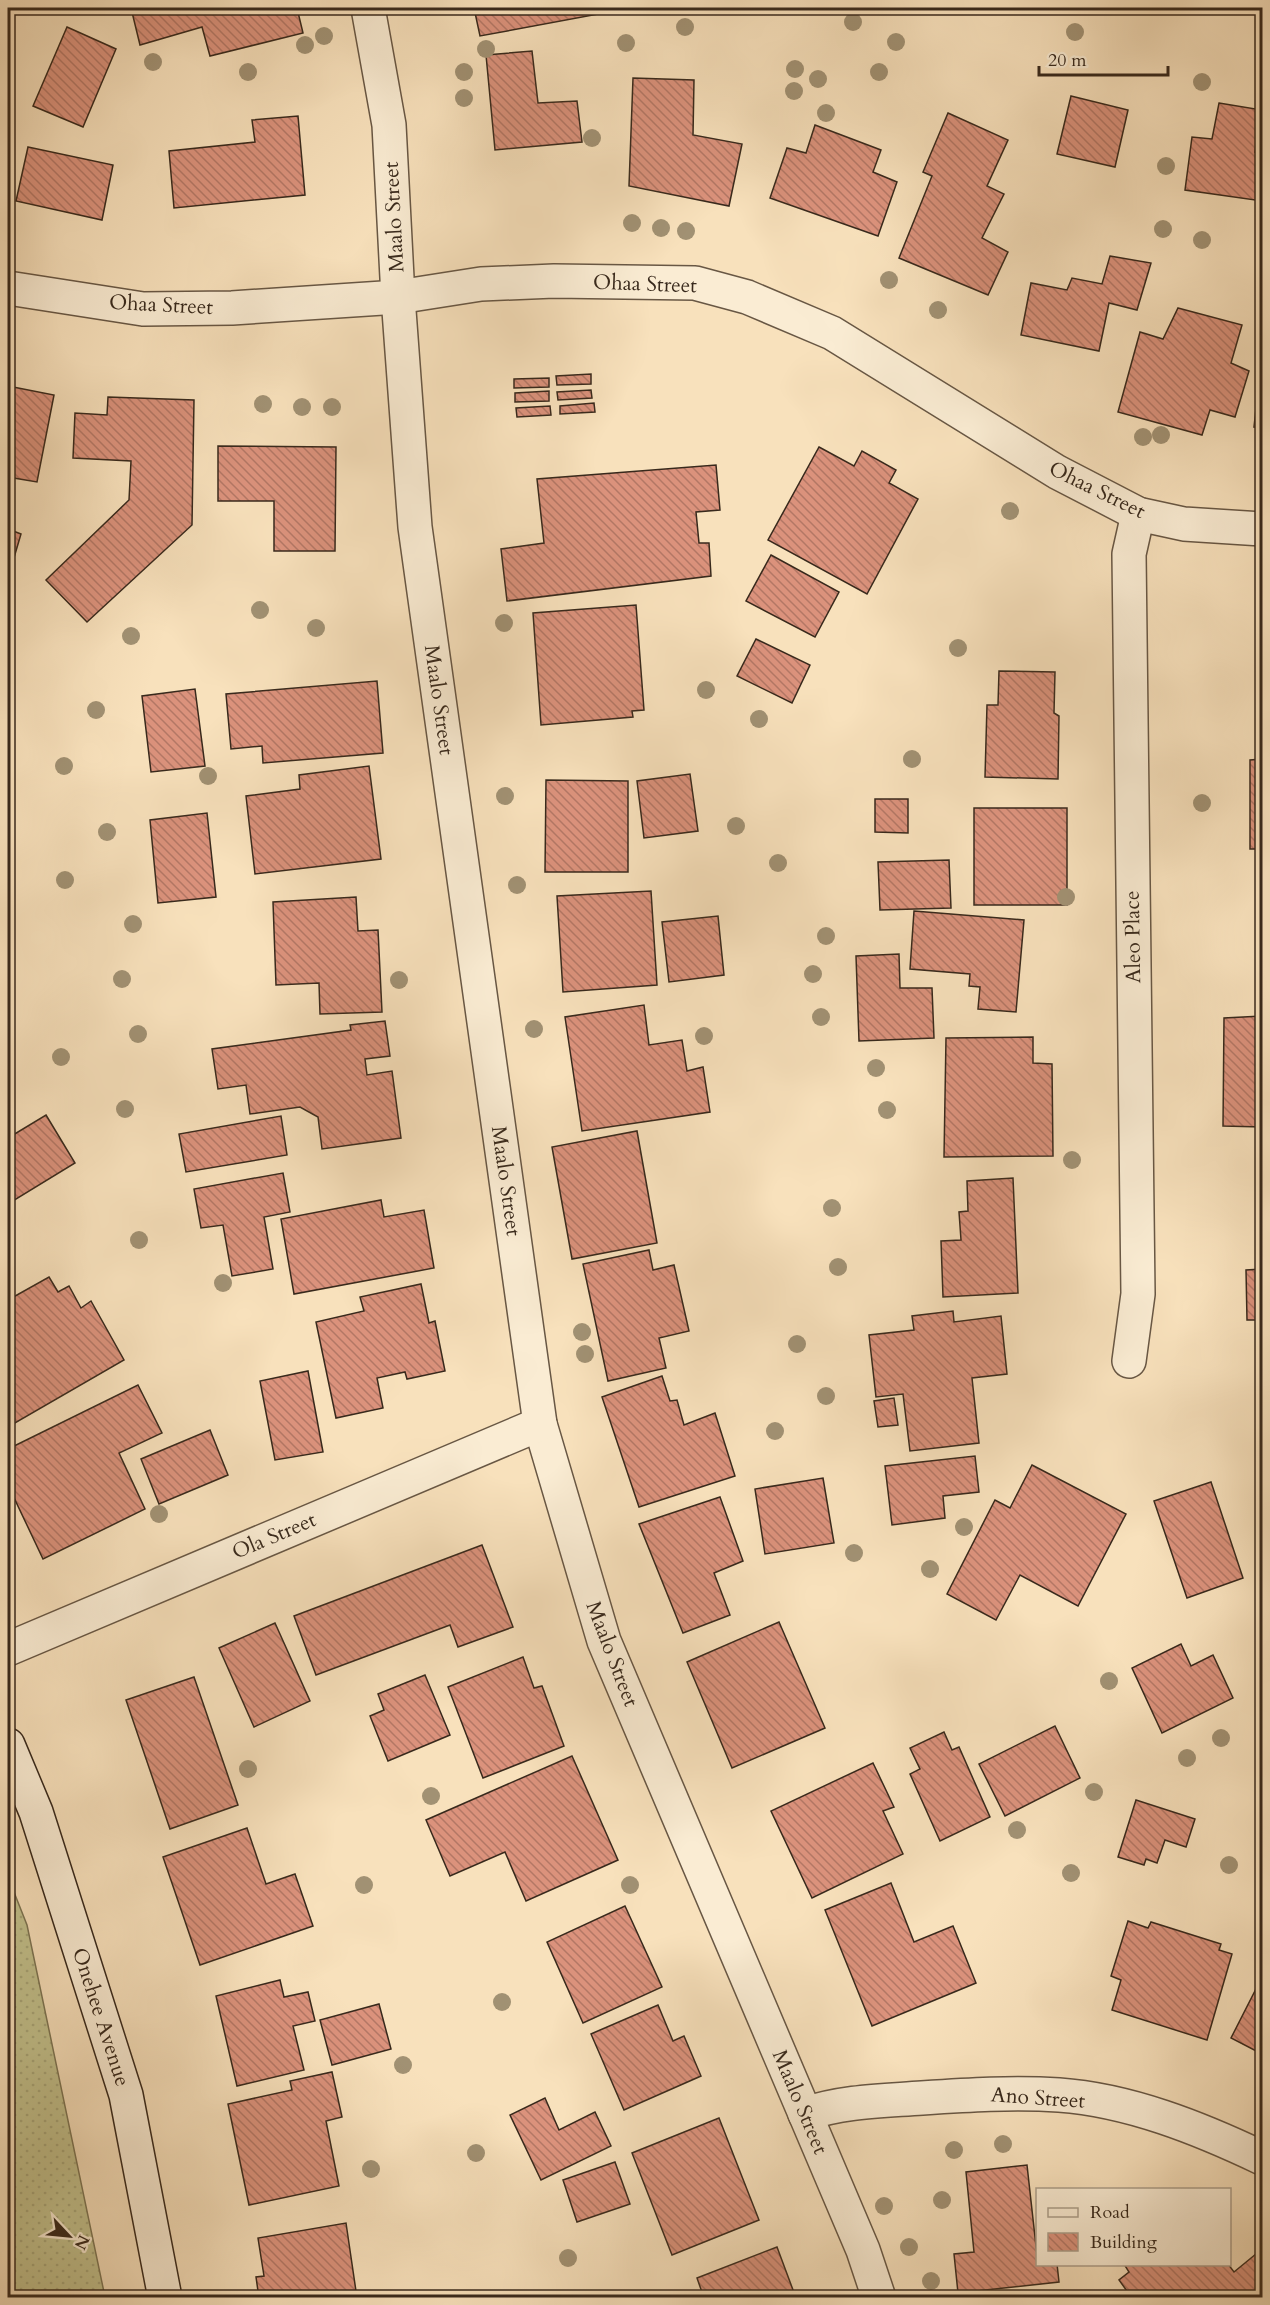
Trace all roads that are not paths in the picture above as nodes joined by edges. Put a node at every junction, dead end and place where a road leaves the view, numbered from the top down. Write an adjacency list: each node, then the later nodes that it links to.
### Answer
1 (368, 8): 3 (street, Maalo Street)
2 (8, 288): 3 (street, Ohaa Street)
3 (398, 297): 4 (street, Ohaa Street); 7 (street, Maalo Street)
4 (1138, 513): 5 (street, Ohaa Street); 6 (street, Aleo Place)
5 (1263, 529)
6 (1129, 1361)
7 (540, 1424): 8 (street, Ola Street); 10 (street, Maalo Street)
8 (8, 1649)
9 (8, 1745): 12 (street, Onehee Avenue)
10 (805, 2114): 11 (street, Ano Street); 13 (street, Maalo Street)
11 (1263, 2158)
12 (165, 2298)
13 (879, 2298)

